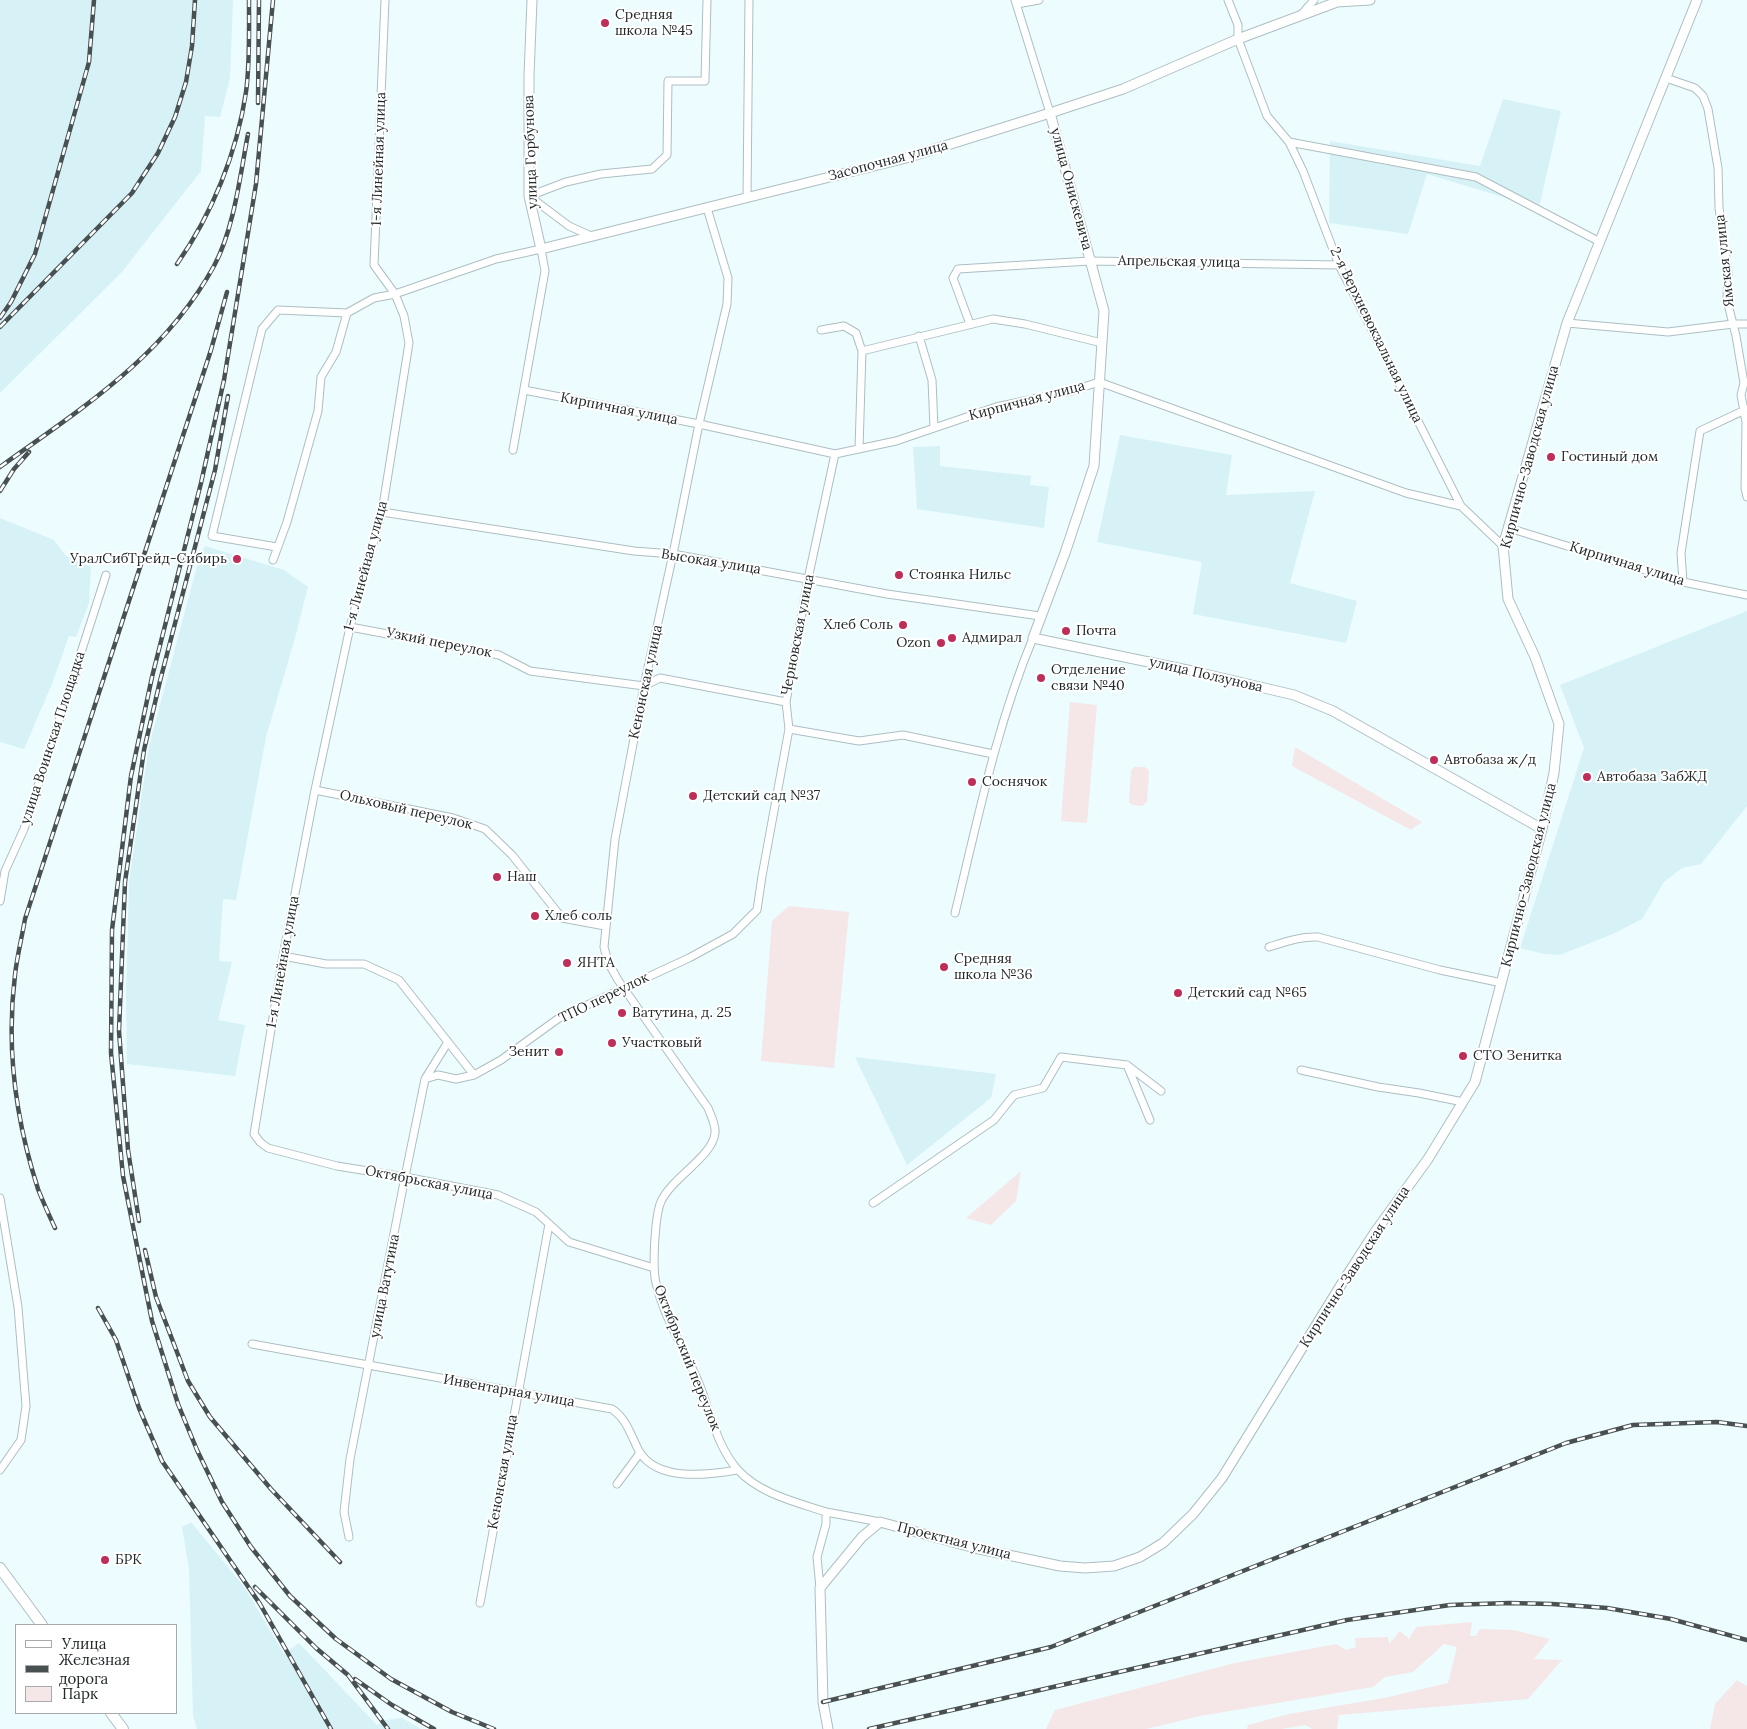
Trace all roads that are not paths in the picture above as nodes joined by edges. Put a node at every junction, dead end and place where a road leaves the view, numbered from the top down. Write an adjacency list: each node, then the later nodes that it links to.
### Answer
1 (385, 0): 25 (street, 1-я Линейная улица)
2 (532, 0): 17 (street, улица Горбунова)
3 (707, 0): 17 (street)
4 (742, 0): 5 (street)
5 (749, 0): 18 (street)
6 (1039, 0): 11 (street)
7 (1228, 0): 13 (street, 2-я Верхневокзальная улица)
8 (1314, 0): 12 (street)
9 (1370, 0): 12 (street, Засопочная улица)
10 (1697, 0): 14 (street, Кирпично-Заводская улица)
11 (1016, 2): 15 (street, улица Онискевича)
12 (1300, 17): 13 (street, Засопочная улица)
13 (1238, 39): 15 (street, Засопочная улица); 16 (street, 2-я Верхневокзальная улица)
14 (1666, 78): 21 (street, Кирпично-Заводская улица); 29 (street, Ямская улица)
15 (1050, 113): 18 (street, Засопочная улица); 23 (street, улица Онискевича)
16 (1289, 142): 21 (street); 24 (street, 2-я Верхневокзальная улица)
17 (529, 196): 20 (street); 22 (street, улица Горбунова)
18 (747, 198): 19 (street, Засопочная улица)
19 (707, 208): 20 (street, Засопочная улица); 38 (street, Кенонская улица)
20 (592, 236): 22 (street, Засопочная улица)
21 (1600, 242): 27 (street, Кирпично-Заводская улица)
22 (540, 249): 25 (street, Засопочная улица); 36 (street, улица Горбунова)
23 (1090, 261): 24 (street, Апрельская улица); 28 (street, Апрельская улица); 33 (street, улица Онискевича)
24 (1339, 264): 45 (street, 2-я Верхневокзальная улица)
25 (396, 294): 26 (street, Засопочная улица); 46 (street, 1-я Линейная улица)
26 (346, 312): 49 (street); 49 (street)
27 (1567, 323): 29 (street); 47 (street, Кирпично-Заводская улица)
28 (970, 324): 32 (street); 33 (street)
29 (1733, 324): 30 (street); 37 (street, Ямская улица)
30 (1747, 324)
31 (821, 330): 34 (street)
32 (919, 336): 34 (street); 39 (street)
33 (1102, 343): 35 (street, улица Онискевича)
34 (862, 351): 40 (street)
35 (1099, 382): 39 (street, Кирпичная улица); 45 (street, Кирпичная улица); 56 (street, улица Онискевича)
36 (524, 390): 38 (street, Кирпичная улица); 41 (street, улица Горбунова)
37 (1745, 409): 42 (street, Ямская улица); 54 (street)
38 (699, 424): 43 (street, Кирпичная улица); 50 (street, Кенонская улица)
39 (934, 428): 40 (street, Кирпичная улица)
40 (859, 449): 43 (street, Кирпичная улица)
41 (513, 450)
42 (1746, 453): 44 (street, Ямская улица)
43 (835, 454): 53 (street, Черновская улица)
44 (1747, 497)
45 (1461, 506): 48 (street, 2-я Верхневокзальная улица)
46 (382, 512): 50 (street, Высокая улица); 57 (street, 1-я Линейная улица)
47 (1509, 528): 48 (street, Кирпично-Заводская улица); 54 (street, Кирпичная улица)
48 (1503, 546): 64 (street, Кирпично-Заводская улица)
49 (277, 547): 51 (street)
50 (673, 554): 53 (street, Высокая улица); 59 (street, Кенонская улица)
51 (273, 560)
52 (106, 575): 66 (street, улица Воинская Площадка)
53 (808, 579): 56 (street, Высокая улица); 60 (street, Черновская улица)
54 (1683, 582): 55 (street, Кирпичная улица)
55 (1747, 595)
56 (1040, 616): 58 (street, улица Онискевича)
57 (350, 627): 59 (street, Узкий переулок); 63 (street, 1-я Линейная улица)
58 (1033, 638): 62 (street); 64 (street, улица Ползунова)
59 (644, 686): 60 (street); 68 (street, Кенонская улица)
60 (786, 702): 61 (street, Черновская улица)
61 (789, 729): 62 (street); 65 (street, Черновская улица)
62 (993, 754): 67 (street)
63 (315, 790): 68 (street, Ольховый переулок); 70 (street, 1-я Линейная улица)
64 (1542, 829): 71 (street, Кирпично-Заводская улица)
65 (762, 876): 72 (street, ТПО переулок)
66 (0, 901)
67 (955, 913)
68 (605, 926): 72 (street, Кенонская улица)
69 (1269, 947): 71 (street)
70 (282, 956): 73 (street); 82 (street, 1-я Линейная улица)
71 (1502, 983): 79 (street, Кирпично-Заводская улица)
72 (624, 988): 76 (street, ТПО переулок); 81 (street, Кенонская улица)
73 (448, 1042): 76 (street); 77 (street, улица Ватутина)
74 (1127, 1064): 78 (street); 80 (street); 85 (street)
75 (1301, 1070): 79 (street)
76 (474, 1075): 77 (street)
77 (425, 1079): 83 (street, улица Ватутина)
78 (1161, 1091)
79 (1463, 1102): 98 (street, Кирпично-Заводская улица)
80 (1150, 1120)
81 (715, 1133): 87 (street, Октябрьский переулок)
82 (254, 1134): 83 (street, Октябрьская улица)
83 (405, 1176): 86 (street, Октябрьская улица); 89 (street, улица Ватутина)
84 (0, 1198): 92 (street)
85 (873, 1203)
86 (548, 1224): 87 (street, Октябрьская улица); 90 (street, Кенонская улица)
87 (654, 1268): 93 (street, Октябрьский переулок)
88 (252, 1344): 89 (street, Инвентарная улица)
89 (370, 1366): 90 (street, Инвентарная улица); 97 (street, улица Ватутина)
90 (518, 1392): 91 (street, Инвентарная улица); 101 (street, Кенонская улица)
91 (640, 1453): 93 (street, Инвентарная улица); 94 (street)
92 (0, 1470)
93 (737, 1470): 95 (street, Октябрьский переулок)
94 (617, 1484)
95 (826, 1512): 96 (street, Октябрьский переулок); 100 (street)
96 (880, 1522): 98 (street, Проектная улица); 100 (street, Проектная улица)
97 (349, 1537)
98 (1163, 1543)
99 (0, 1568): 102 (main road)
100 (820, 1588): 105 (street)
101 (480, 1602)
102 (41, 1624)
103 (112, 1714): 104 (main road)
104 (124, 1729)
105 (828, 1729)

